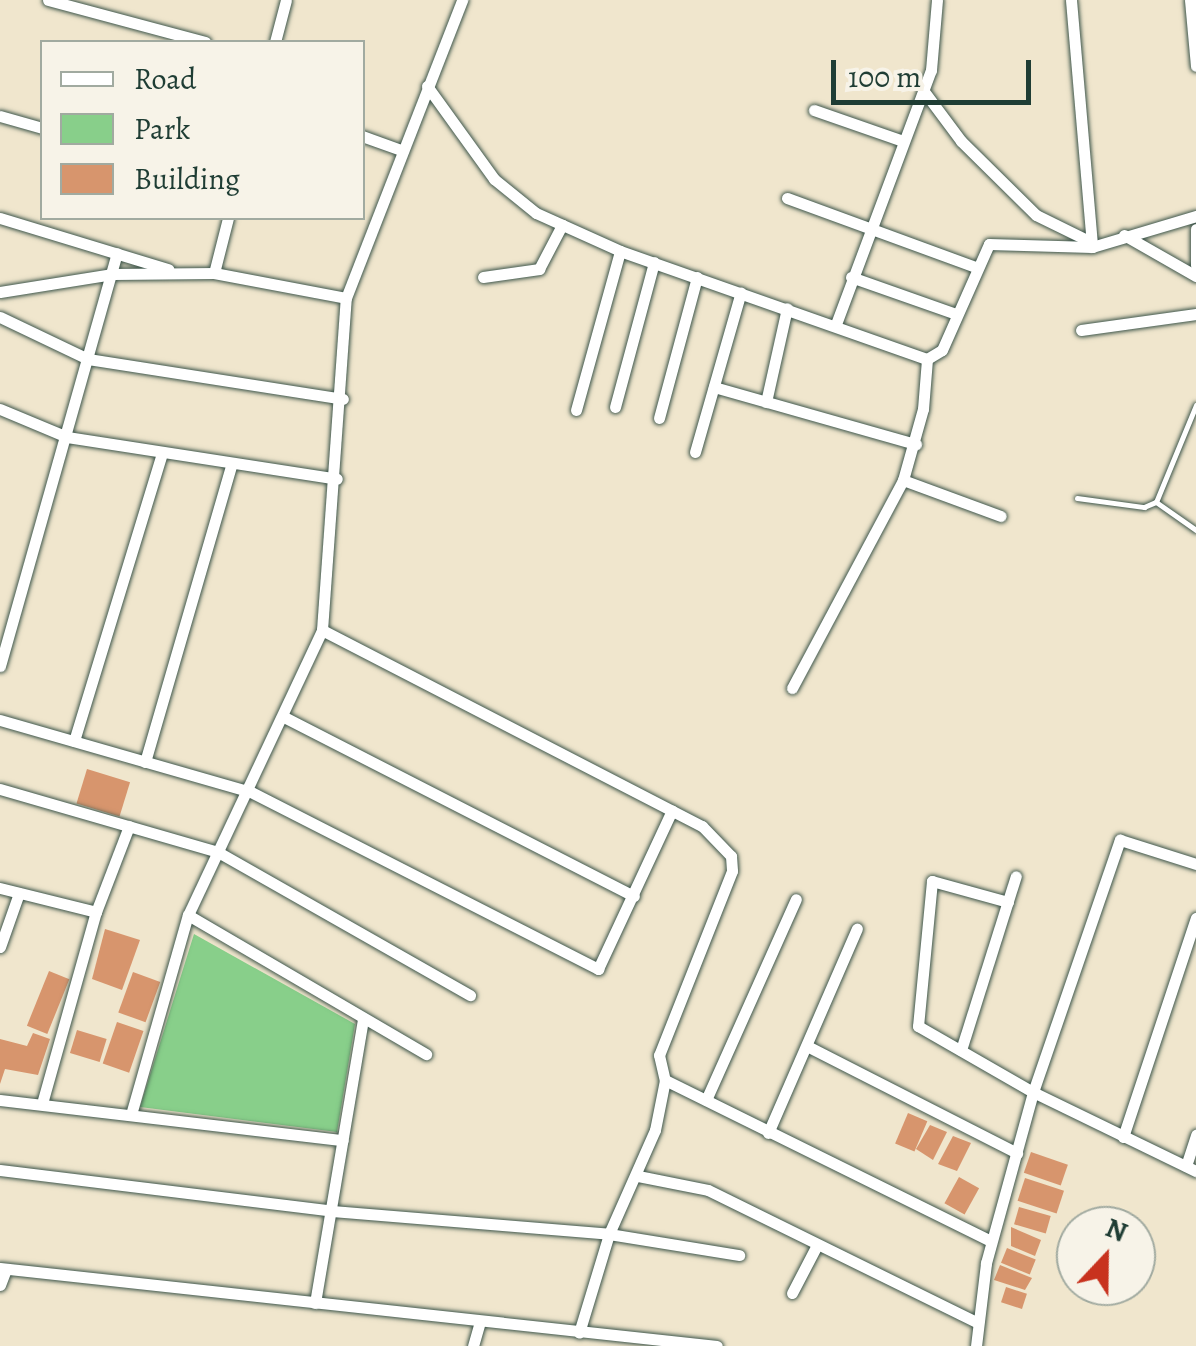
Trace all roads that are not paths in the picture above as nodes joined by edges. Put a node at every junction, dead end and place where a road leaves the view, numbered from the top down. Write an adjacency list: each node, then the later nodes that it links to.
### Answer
1 (48, 0): 7 (street)
2 (286, 0): 8 (street)
3 (462, 0): 10 (street)
4 (937, 0): 11 (street)
5 (1071, 0): 27 (street)
6 (1190, 0): 9 (street)
7 (197, 40)
8 (276, 40)
9 (1196, 66)
10 (427, 86): 17 (street); 23 (street)
11 (923, 90): 16 (street); 27 (street)
12 (814, 110): 16 (street)
13 (0, 116): 14 (street)
14 (40, 127)
15 (365, 137): 17 (street)
16 (903, 141): 24 (street)
17 (401, 150): 19 (street)
18 (787, 198): 24 (street)
19 (368, 213): 43 (street)
20 (1196, 216): 26 (street)
21 (0, 218): 30 (street)
22 (227, 220): 35 (street)
23 (562, 225): 29 (street); 37 (street)
24 (870, 226): 33 (street); 40 (street)
25 (1196, 229): 28 (street)
26 (1124, 235): 27 (street); 38 (street)
27 (1092, 244): 33 (street)
28 (1195, 246): 32 (street)
29 (620, 251): 31 (street); 58 (street)
30 (117, 253): 34 (street); 36 (street)
31 (654, 262): 39 (street); 56 (street)
32 (1196, 265)
33 (976, 267): 45 (street)
34 (181, 273): 35 (street); 36 (street)
35 (214, 273): 43 (street)
36 (113, 274): 41 (street); 51 (street)
37 (483, 276)
38 (1196, 276)
39 (698, 277): 42 (street); 59 (street)
40 (851, 277): 45 (street); 48 (street)
41 (0, 292)
42 (741, 292): 44 (street); 52 (street)
43 (346, 298): 53 (street)
44 (788, 308): 48 (street); 54 (street)
45 (956, 314): 50 (street)
46 (1196, 314): 49 (street)
47 (0, 317): 51 (street)
48 (836, 324): 50 (street)
49 (1081, 330)
50 (927, 358): 61 (street)
51 (88, 359): 53 (street); 60 (street)
52 (714, 387): 54 (street); 62 (street)
53 (342, 398): 65 (street)
54 (766, 402): 61 (street)
55 (1196, 404): 68 (lane)
56 (614, 407)
57 (0, 410): 60 (street)
58 (576, 410)
59 (658, 418)
60 (67, 437): 63 (street); 72 (street)
61 (916, 444): 66 (street)
62 (696, 452)
63 (162, 453): 64 (street); 76 (street)
64 (232, 464): 65 (street); 77 (street)
65 (338, 479): 71 (street)
66 (903, 480): 69 (street); 73 (street)
67 (1077, 498): 68 (lane)
68 (1156, 502): 70 (lane)
69 (1001, 516)
70 (1196, 530)
71 (322, 630): 74 (street); 80 (street)
72 (1, 658)
73 (792, 688)
74 (284, 716): 79 (street); 87 (street)
75 (0, 720): 76 (street)
76 (74, 742): 77 (street)
77 (145, 762): 79 (street)
78 (0, 790): 81 (street)
79 (251, 792): 82 (street); 87 (street)
80 (672, 810): 87 (street); 100 (street)
81 (129, 826): 82 (street); 90 (street)
82 (218, 852): 91 (street); 95 (street)
83 (1196, 864): 101 (street)
84 (1016, 876): 89 (street)
85 (0, 888): 86 (street)
86 (19, 893): 90 (street); 94 (street)
87 (634, 896)
88 (796, 899): 104 (street)
89 (1008, 902): 98 (street); 98 (street)
90 (96, 912): 103 (street)
91 (188, 915): 96 (street); 105 (street)
92 (1196, 918): 108 (street)
93 (858, 928): 97 (street)
94 (0, 947)
95 (470, 996)
96 (363, 1019): 99 (street); 109 (street)
97 (807, 1046): 106 (street); 110 (street)
98 (961, 1050): 101 (street)
99 (426, 1054)
100 (665, 1080): 104 (street); 113 (street)
101 (1034, 1092): 108 (street); 110 (street)
102 (0, 1100): 103 (street)
103 (43, 1100): 105 (street)
104 (706, 1100): 106 (street)
105 (132, 1112): 109 (street)
106 (768, 1132): 116 (street)
107 (1196, 1135): 111 (street)
108 (1122, 1136): 111 (street)
109 (342, 1140): 114 (street)
110 (1017, 1153): 116 (street)
111 (1191, 1169)
112 (0, 1170): 114 (street)
113 (638, 1176): 115 (street); 117 (street)
114 (332, 1211): 115 (street); 122 (street)
115 (609, 1234): 118 (street); 125 (street)
116 (991, 1241): 124 (street)
117 (817, 1244): 121 (street); 124 (street)
118 (739, 1256)
119 (3, 1268): 120 (street); 122 (street)
120 (0, 1285)
121 (792, 1293)
122 (315, 1302): 123 (street)
123 (480, 1322): 125 (street); 127 (street)
124 (978, 1322): 129 (street)
125 (580, 1333): 126 (street)
126 (640, 1342): 128 (street)
127 (473, 1346)
128 (716, 1346)
129 (976, 1346)

